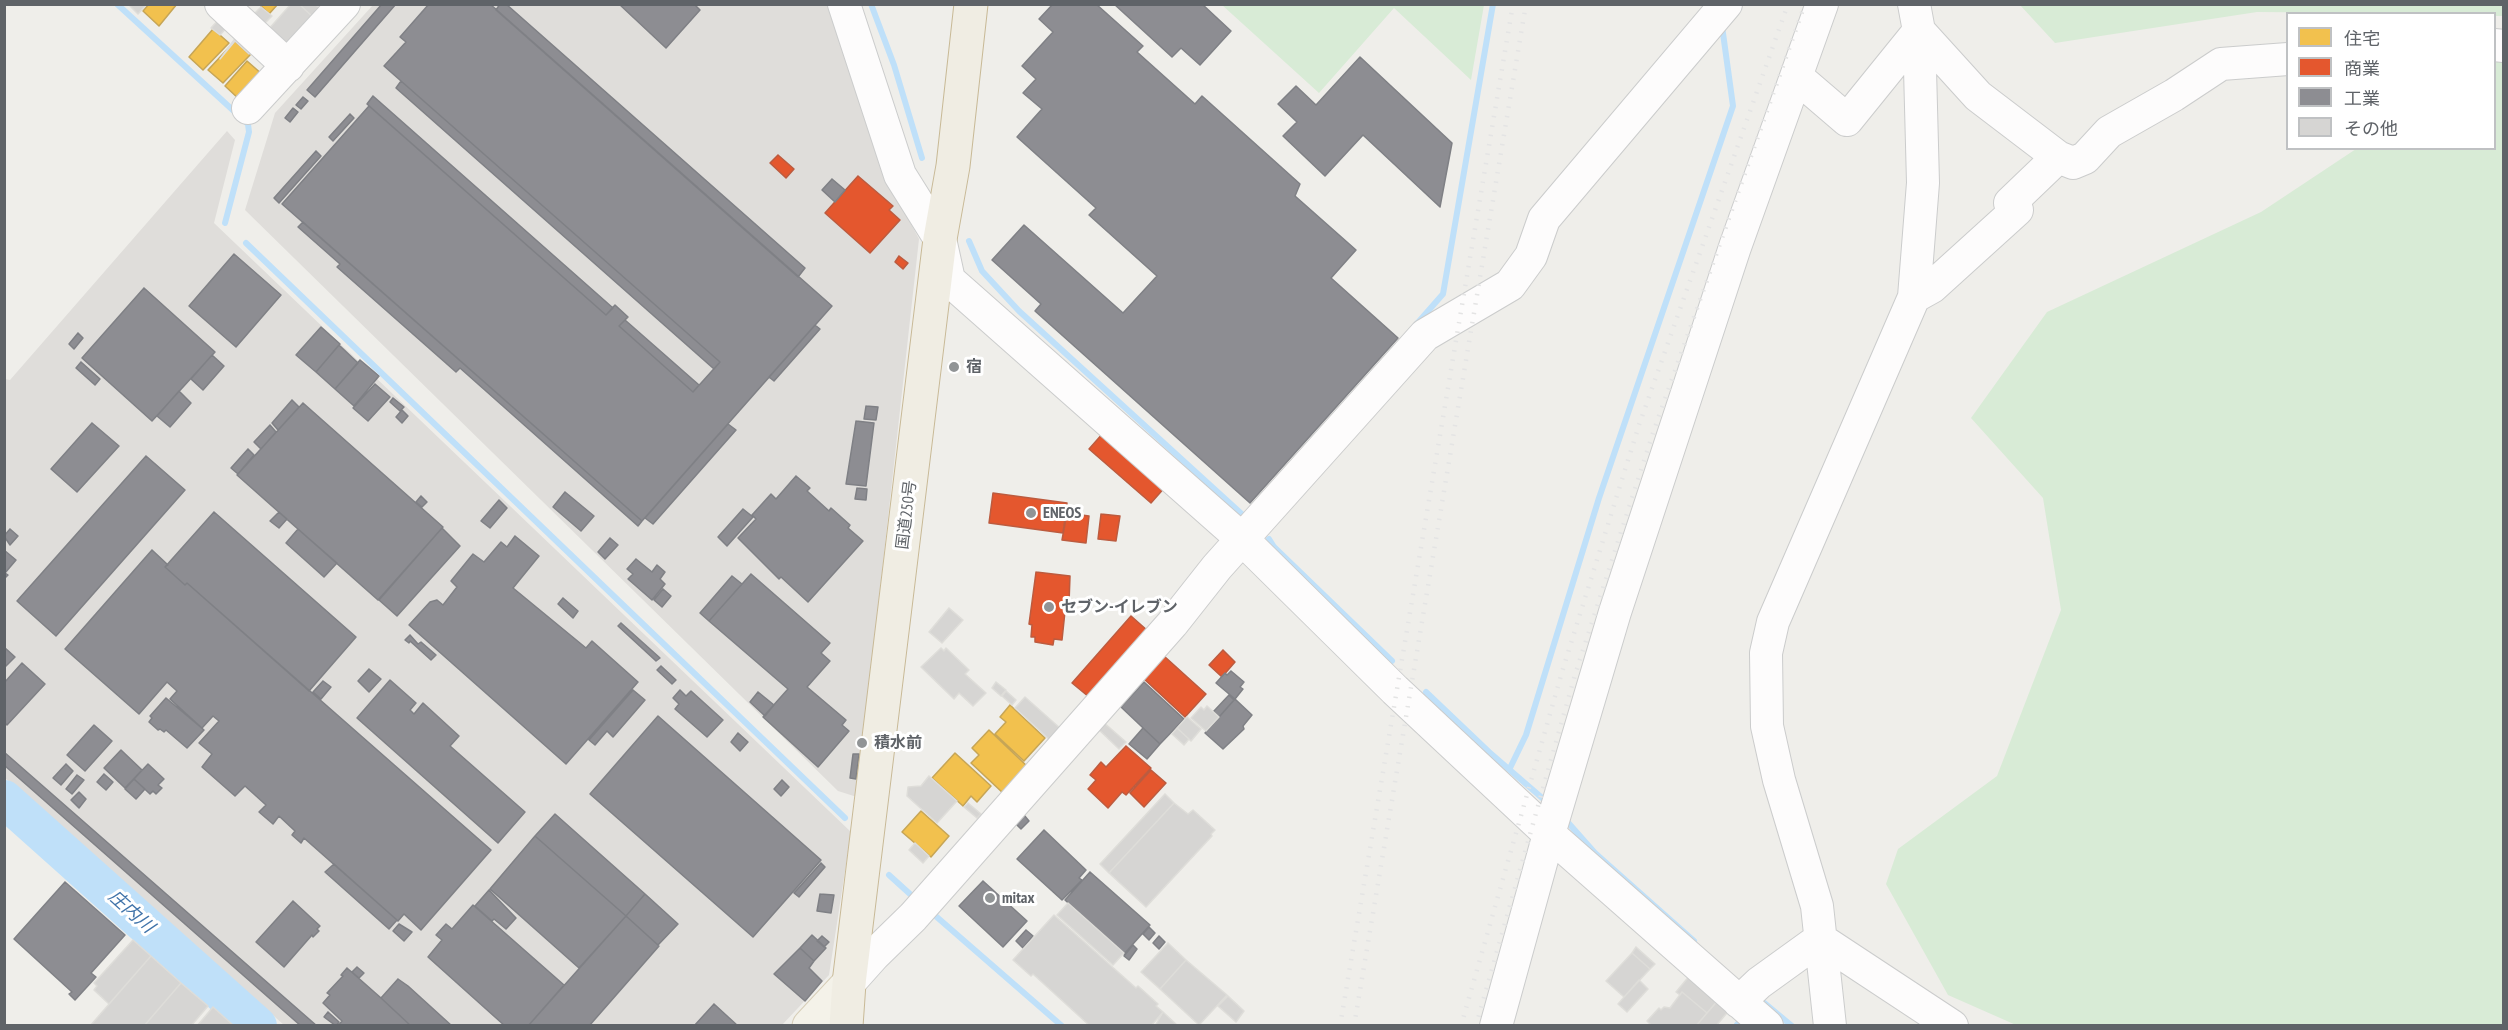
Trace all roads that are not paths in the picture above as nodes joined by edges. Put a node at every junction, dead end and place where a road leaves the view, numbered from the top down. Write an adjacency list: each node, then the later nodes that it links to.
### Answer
1 (221, 4): 9 (street)
2 (344, 4): 9 (street)
3 (844, 4): 14 (street)
4 (971, 4): 13 (highway, 国道250号)
5 (1822, 4): 10 (street)
6 (1719, 7): 17 (street)
7 (1916, 18): 10 (street); 12 (street); 16 (street)
8 (2286, 59): 12 (street)
9 (288, 66): 11 (street)
10 (1802, 82): 18 (street)
11 (248, 108)
12 (2058, 157): 16 (street)
13 (953, 166): 14 (street); 15 (highway, 国道250号)
14 (900, 176): 15 (street)
15 (940, 239): 17 (street); 20 (highway, 国道250号)
16 (1914, 297): 19 (street)
17 (1242, 539): 18 (street); 20 (street)
18 (1553, 819): 21 (street); 24 (street)
19 (1820, 939): 21 (street); 26 (street); 27 (street)
20 (849, 983): 22 (main road); 23 (highway, 国道250号)
21 (1746, 995): 25 (street)
22 (809, 1026)
23 (846, 1026)
24 (1496, 1026)
25 (1767, 1026)
26 (1830, 1026)
27 (1952, 1026)

